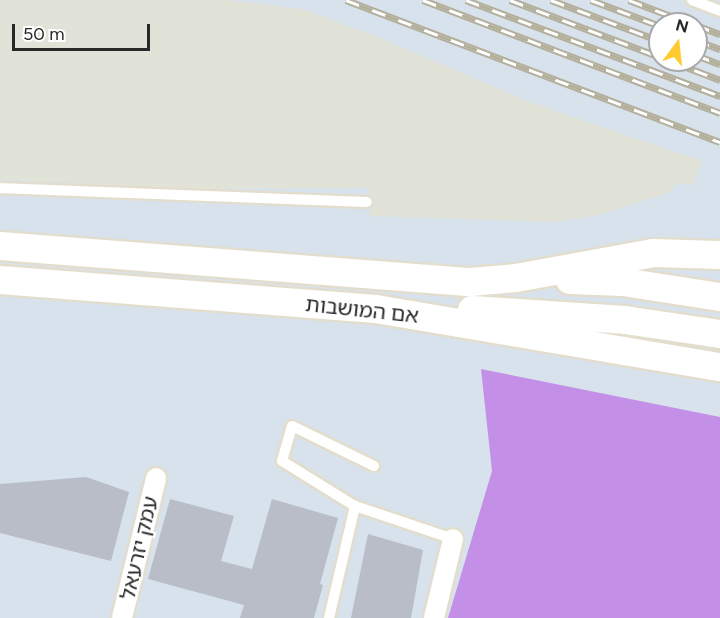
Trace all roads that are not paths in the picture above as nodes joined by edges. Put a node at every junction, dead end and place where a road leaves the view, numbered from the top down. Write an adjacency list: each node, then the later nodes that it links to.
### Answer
1 (692, 0): 2 (lane)
2 (720, 11)
3 (0, 188): 4 (lane)
4 (367, 202)
5 (0, 246): 7 (main road, אם המושבות)
6 (720, 255): 7 (main road, אם המושבות)
7 (516, 278): 9 (main road)
8 (0, 280): 10 (main road, אם המושבות)
9 (720, 297)
10 (376, 309): 11 (main road); 12 (main road, אם המושבות)
11 (720, 334)
12 (720, 367)
13 (374, 466): 15 (lane)
14 (156, 478): 17 (street, עמק יזרעאל)
15 (355, 506): 16 (lane); 18 (lane)
16 (453, 539): 19 (street)
17 (122, 618)
18 (328, 618)
19 (434, 618)

